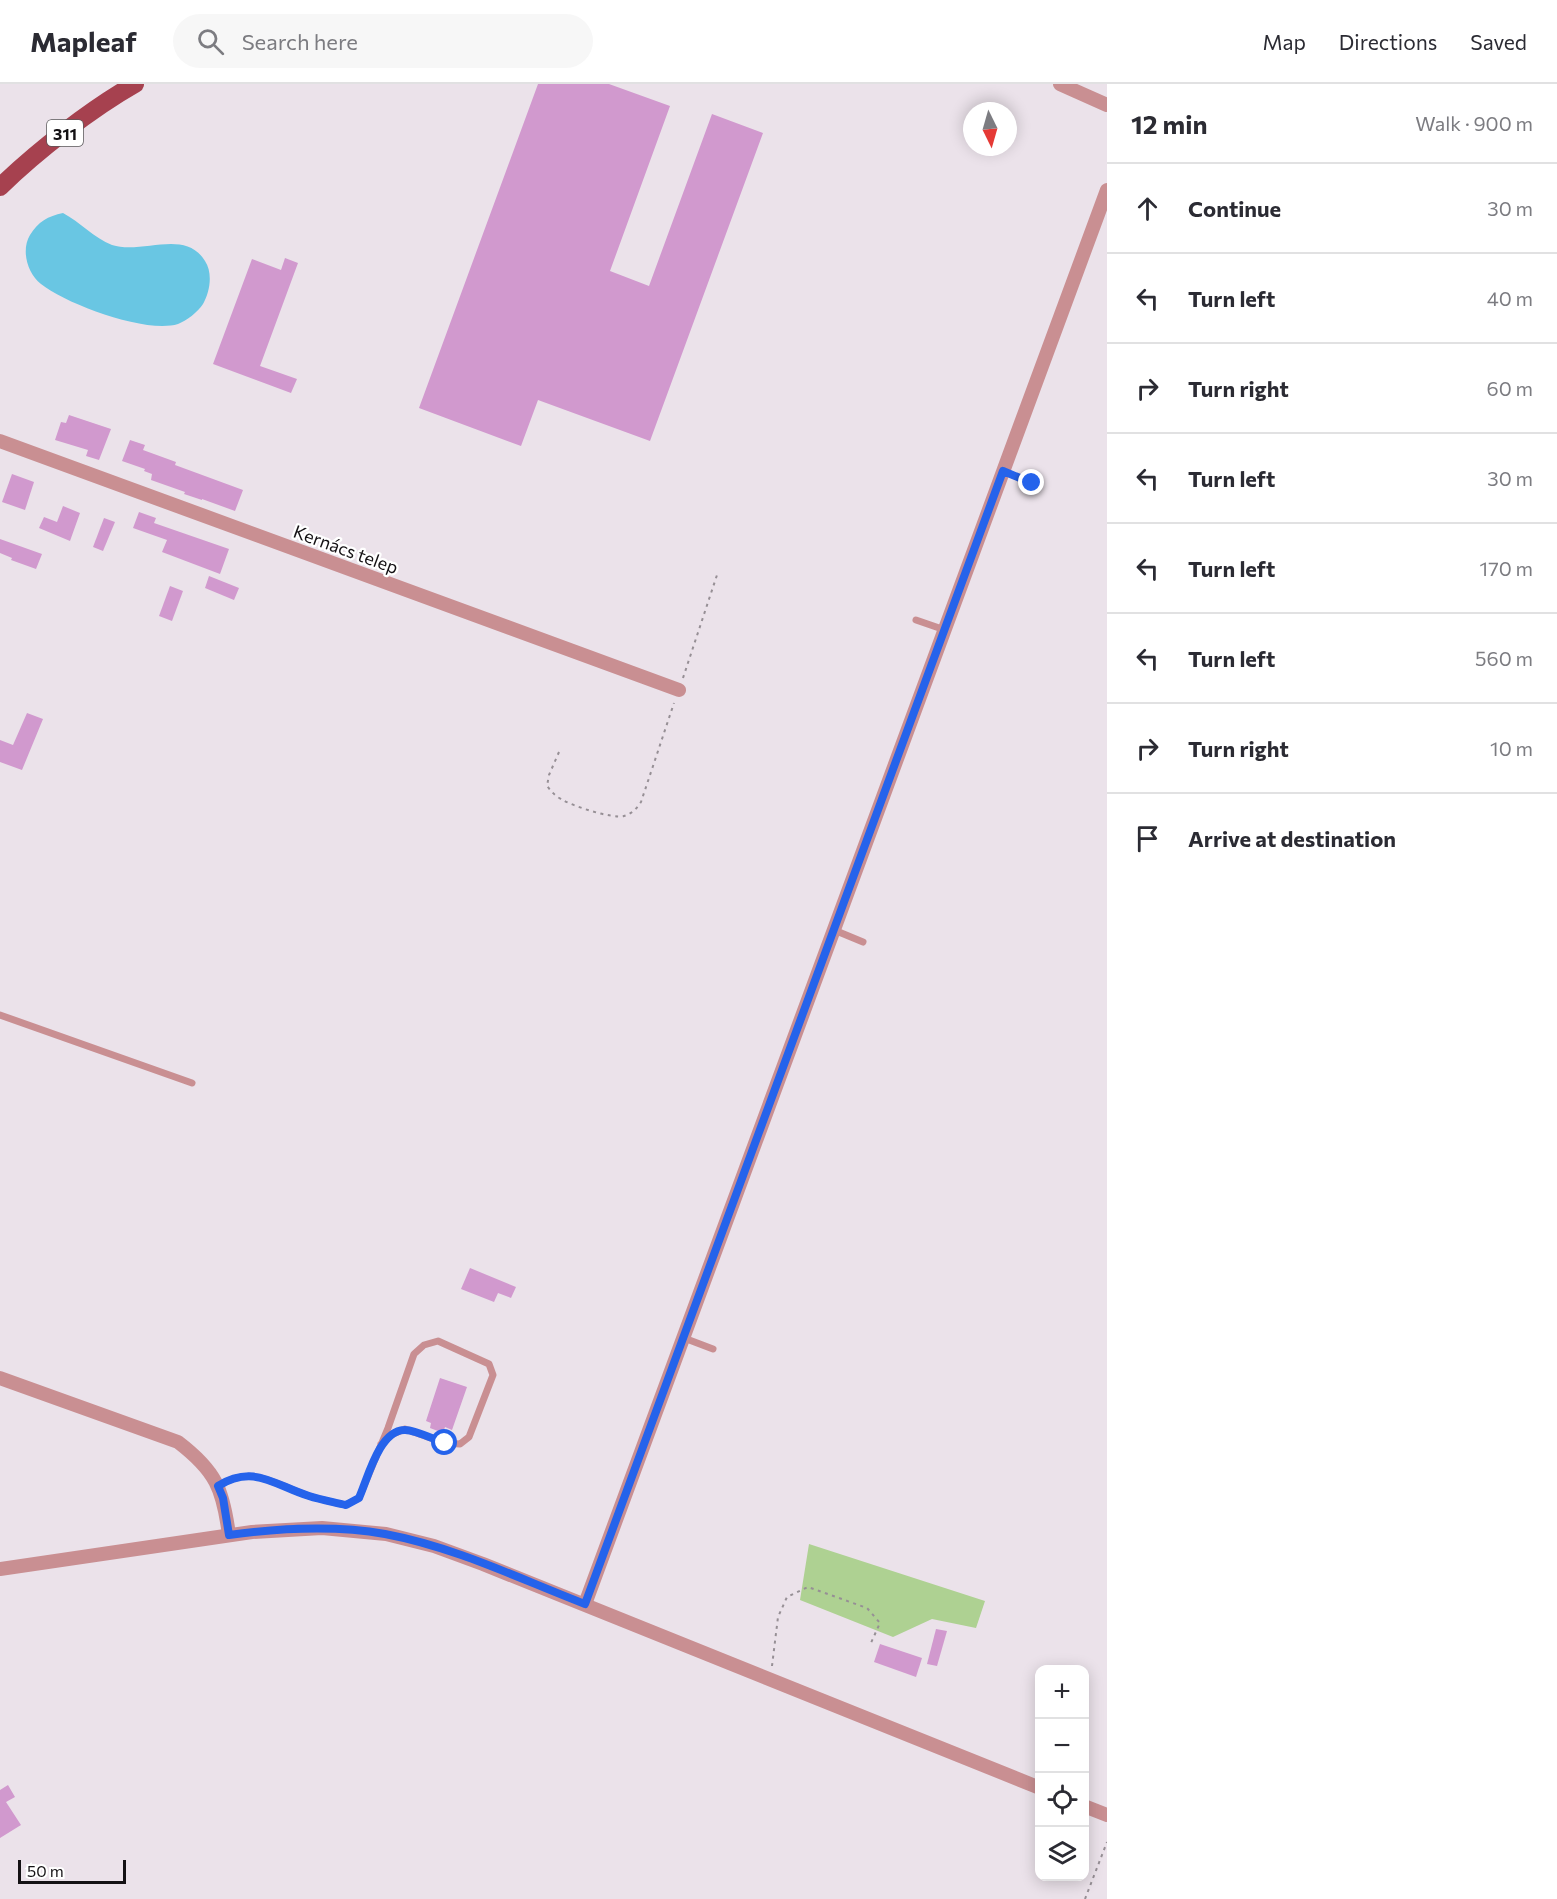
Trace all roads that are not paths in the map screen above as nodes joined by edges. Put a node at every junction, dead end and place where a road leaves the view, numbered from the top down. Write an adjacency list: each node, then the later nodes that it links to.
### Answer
1 (135, 84): 4 (main road, 311)
2 (1060, 84): 3 (street)
3 (1107, 105)
4 (0, 187)
5 (1107, 190): 6 (street)
6 (1103, 211): 8 (street)
7 (0, 441): 12 (street, Kernács telep)
8 (1003, 471): 9 (lane); 11 (street)
9 (1032, 483)
10 (916, 620): 11 (lane)
11 (945, 630): 13 (street)
12 (679, 690)
13 (834, 930): 14 (lane); 17 (street)
14 (863, 942)
15 (0, 1014): 16 (lane)
16 (192, 1083)
17 (684, 1338): 18 (lane); 24 (street)
18 (713, 1349)
19 (0, 1378): 21 (street)
20 (381, 1444): 20 (lane); 21 (lane)
21 (218, 1486): 22 (street)
22 (229, 1535): 23 (street); 24 (street)
23 (0, 1569)
24 (585, 1604): 25 (street)
25 (1035, 1786)
26 (1089, 1808): 27 (street)
27 (1107, 1815)

